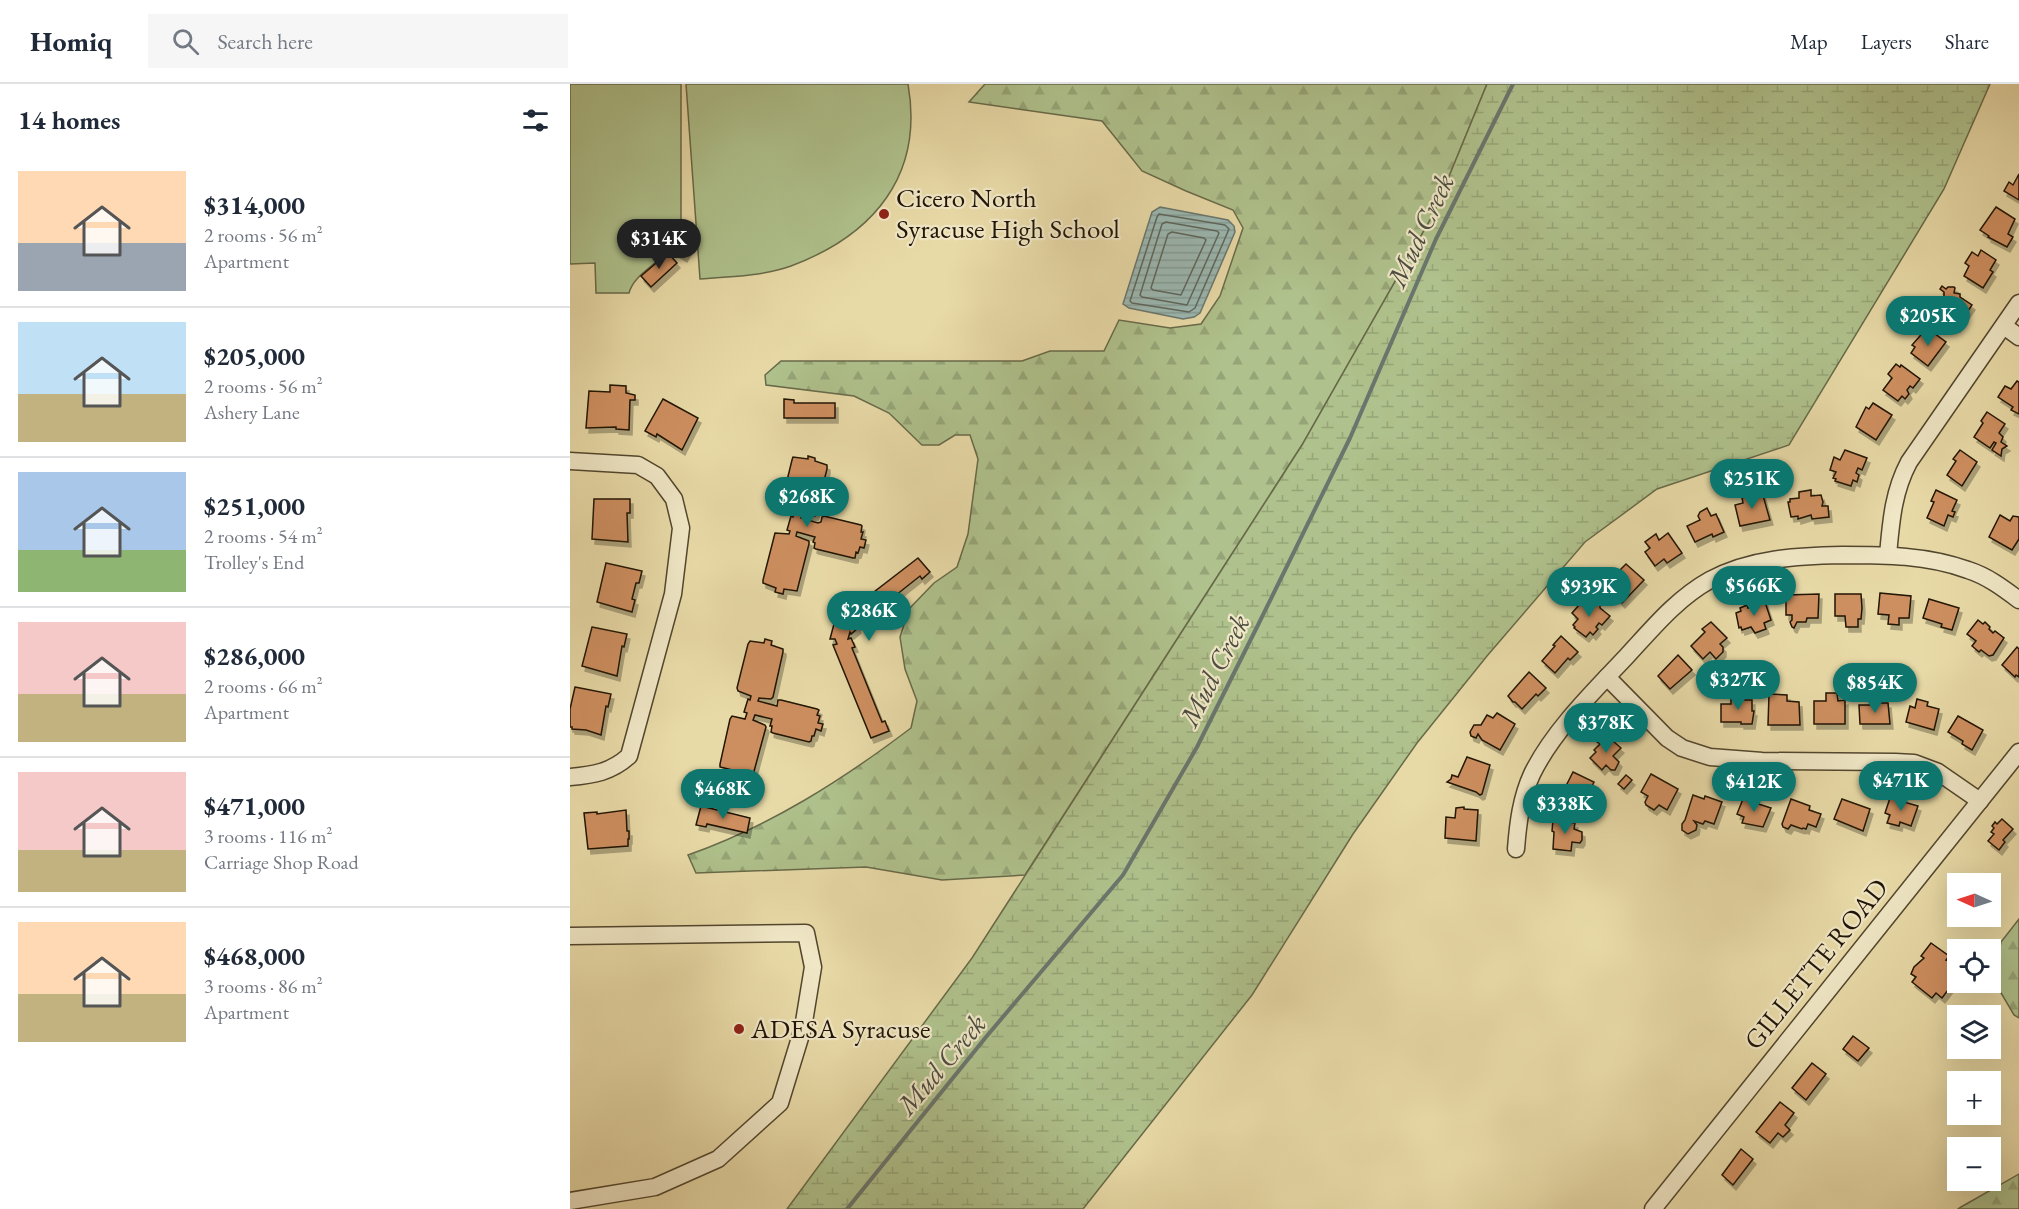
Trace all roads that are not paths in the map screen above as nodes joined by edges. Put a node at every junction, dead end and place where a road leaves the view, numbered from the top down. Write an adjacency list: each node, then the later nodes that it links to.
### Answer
1 (2019, 303): 2 (street)
2 (2004, 326): 3 (street); 5 (street)
3 (2019, 337)
4 (570, 461): 9 (street)
5 (1888, 555): 6 (street); 7 (street)
6 (2019, 600)
7 (1607, 677): 10 (street); 11 (street)
8 (2019, 752): 10 (street, GILLETTE ROAD)
9 (570, 777)
10 (1980, 801): 14 (street, GILLETTE ROAD)
11 (1516, 849)
12 (570, 936): 13 (street)
13 (570, 1201)
14 (1653, 1209)

